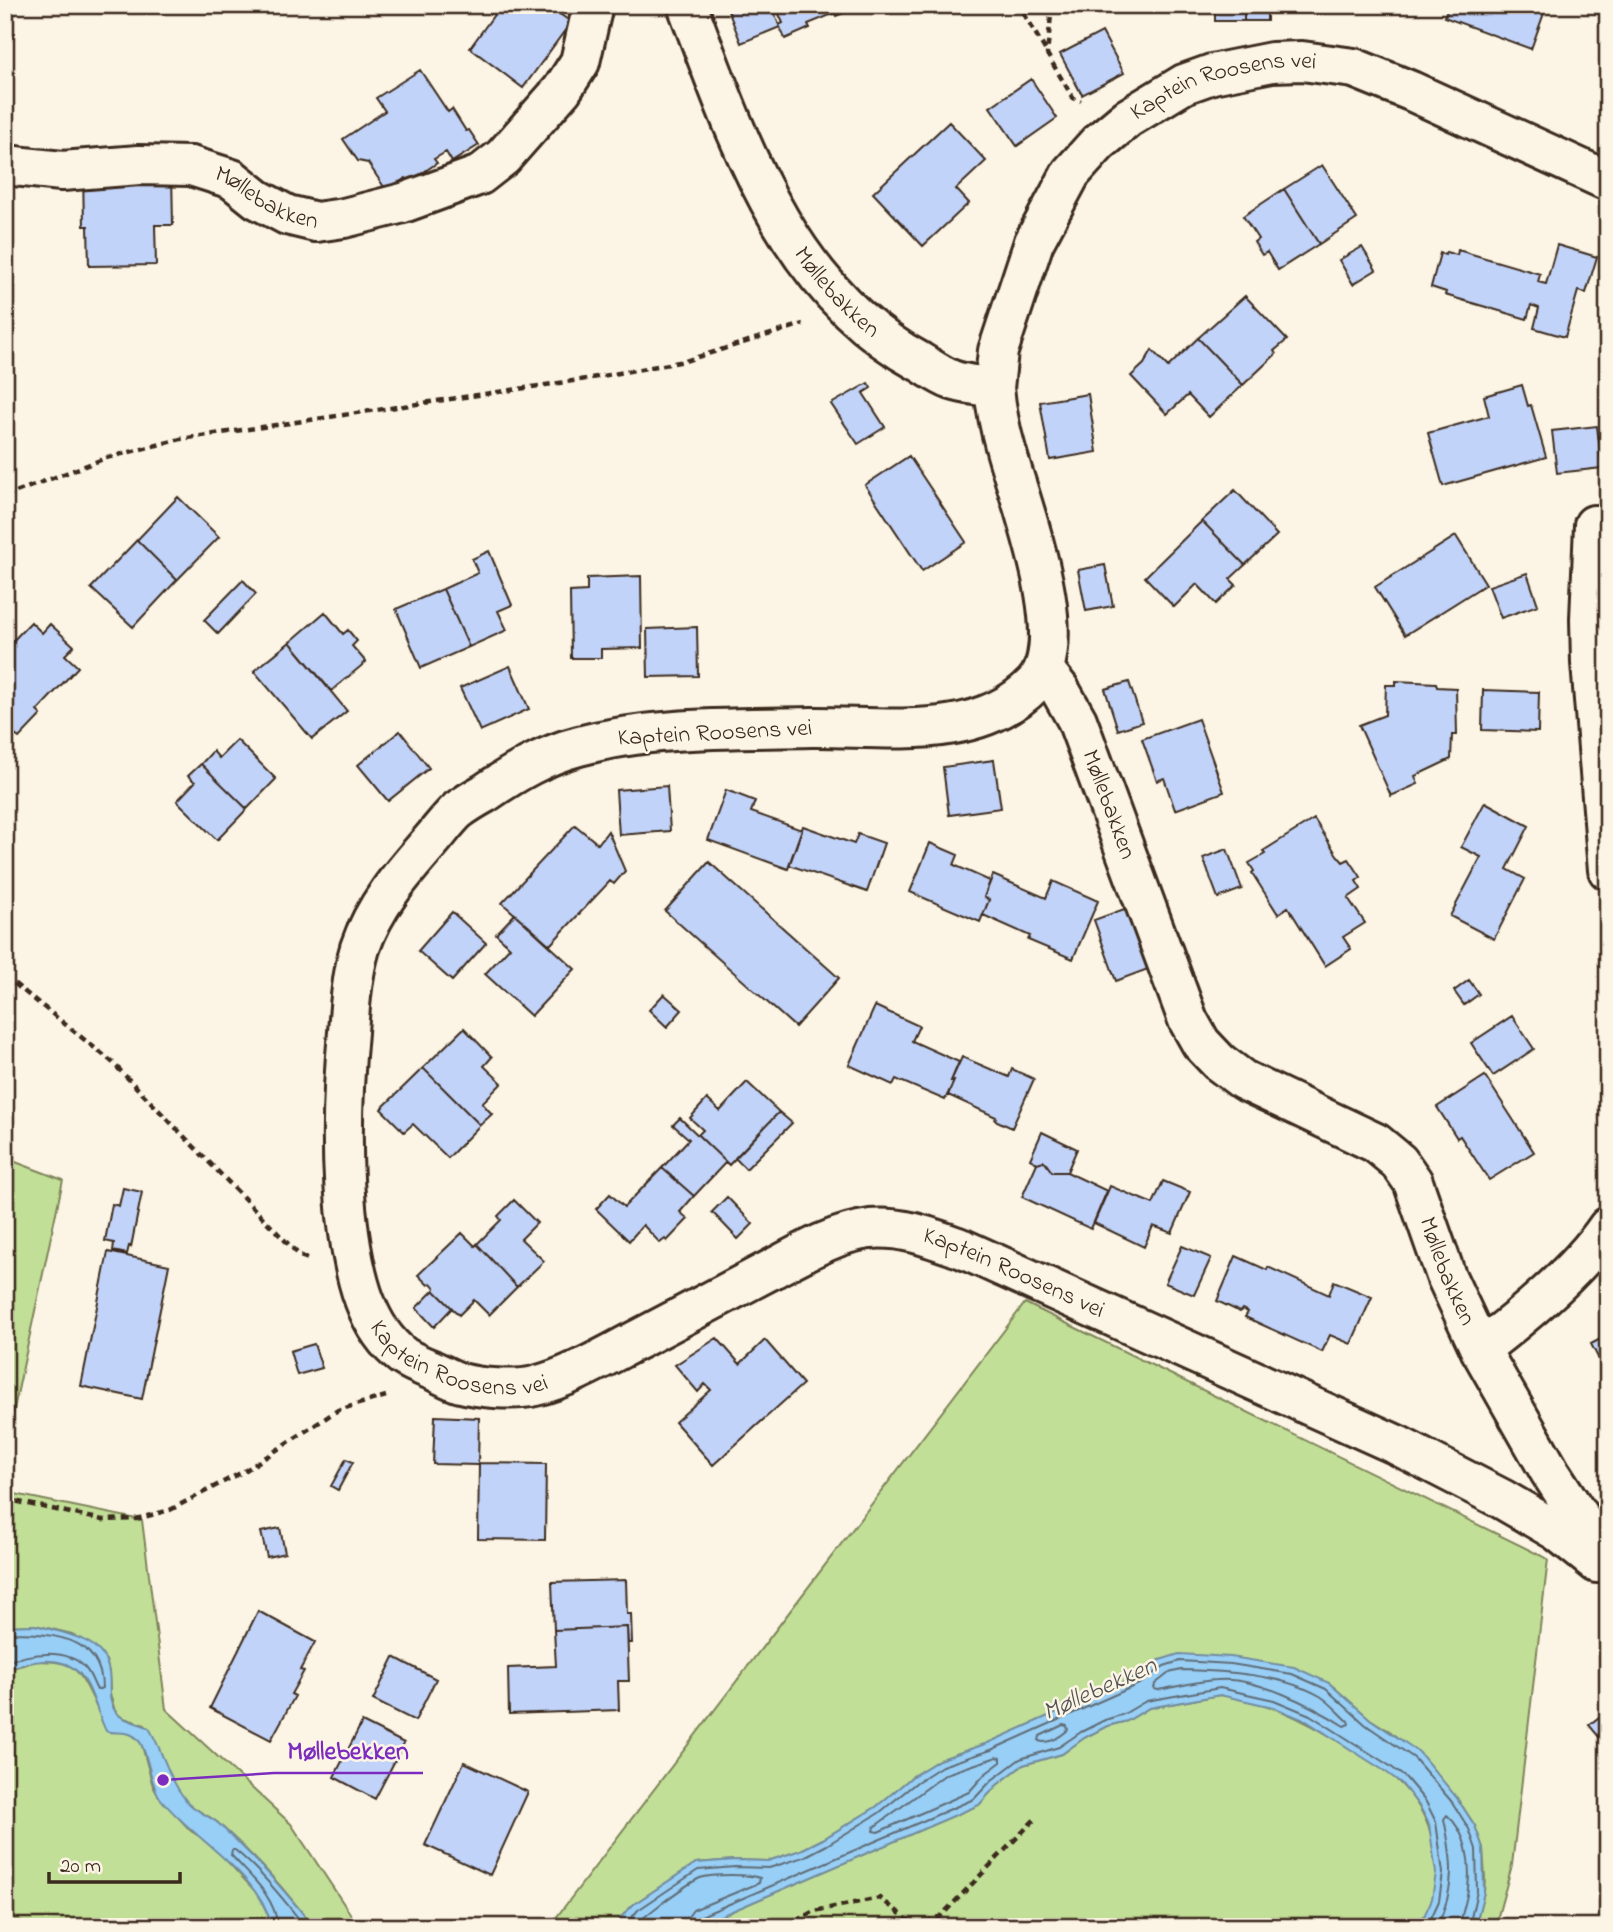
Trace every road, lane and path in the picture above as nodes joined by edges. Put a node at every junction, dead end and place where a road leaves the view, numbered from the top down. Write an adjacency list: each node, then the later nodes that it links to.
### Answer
1 (593, 5): 7 (street, Møllebakken)
2 (687, 5): 9 (street, Møllebakken)
3 (1015, 5): 5 (path)
4 (1052, 5): 5 (path)
5 (1047, 54): 6 (path)
6 (1128, 118): 8 (street, Kaptein Roosens vei); 10 (street, Kaptein Roosens vei)
7 (5, 165)
8 (1608, 181)
9 (847, 310): 10 (street, Møllebakken); 11 (path)
10 (995, 387): 13 (street)
11 (5, 496)
12 (1594, 524): 14 (street)
13 (1045, 671): 18 (street, Møllebakken); 21 (street, Kaptein Roosens vei)
14 (1608, 870)
15 (5, 976): 17 (path)
16 (1608, 1227): 18 (street)
17 (300, 1256)
18 (1480, 1349): 21 (street, Møllebakken)
19 (386, 1396): 20 (path)
20 (5, 1499)
21 (1604, 1568)
22 (1035, 1819): 24 (path)
23 (785, 1927): 24 (path)
24 (916, 1927)

